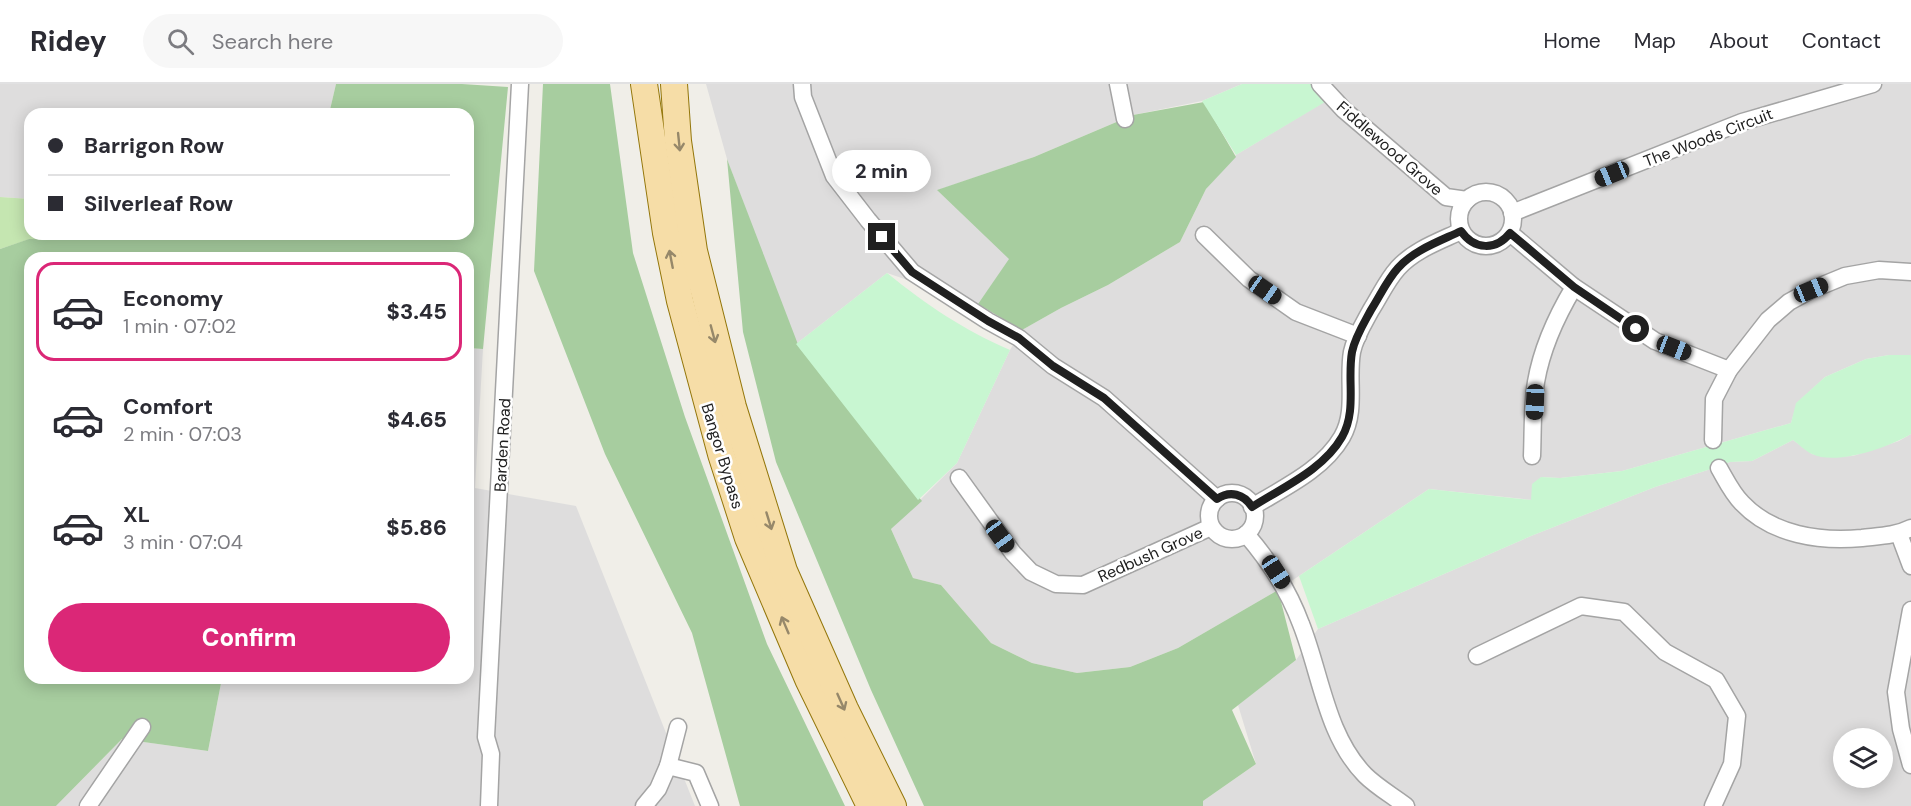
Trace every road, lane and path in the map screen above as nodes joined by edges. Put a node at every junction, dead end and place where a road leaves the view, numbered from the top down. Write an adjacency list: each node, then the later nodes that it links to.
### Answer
1 (520, 84): 35 (street, Barden Road)
2 (644, 84): 38 (main road, Bangor Bypass, one-way to 2)
3 (674, 84): 39 (main road, Bangor Bypass, one-way to 39)
4 (802, 84): 22 (street)
5 (1118, 84): 8 (street)
6 (1320, 84): 9 (street, Fiddlewood Grove)
7 (1873, 84): 10 (street, The Woods Circuit)
8 (1125, 119)
9 (1467, 200): 10 (street); 11 (street)
10 (1512, 213): 12 (street)
11 (1461, 231): 12 (street); 16 (street)
12 (1510, 233): 15 (street)
13 (1204, 235): 16 (street)
14 (1911, 272): 17 (street)
15 (1574, 287): 17 (street); 19 (street)
16 (1358, 336): 23 (street)
17 (1729, 370): 18 (street)
18 (1713, 440)
19 (1532, 456)
20 (1719, 468): 25 (street)
21 (959, 478): 24 (street, Redbush Grove)
22 (1217, 499): 23 (street); 24 (street)
23 (1252, 507): 26 (street)
24 (1211, 526): 26 (street)
25 (1905, 531): 27 (street)
26 (1246, 534): 40 (street)
27 (1911, 566)
28 (1911, 610): 32 (street)
29 (1477, 656): 41 (street)
30 (142, 727): 34 (street)
31 (678, 727): 33 (street)
32 (1911, 765)
33 (668, 766): 36 (street); 37 (street)
34 (88, 806)
35 (489, 806)
36 (644, 806)
37 (710, 806)
38 (870, 806)
39 (893, 806)
40 (1406, 806)
41 (1713, 806)

